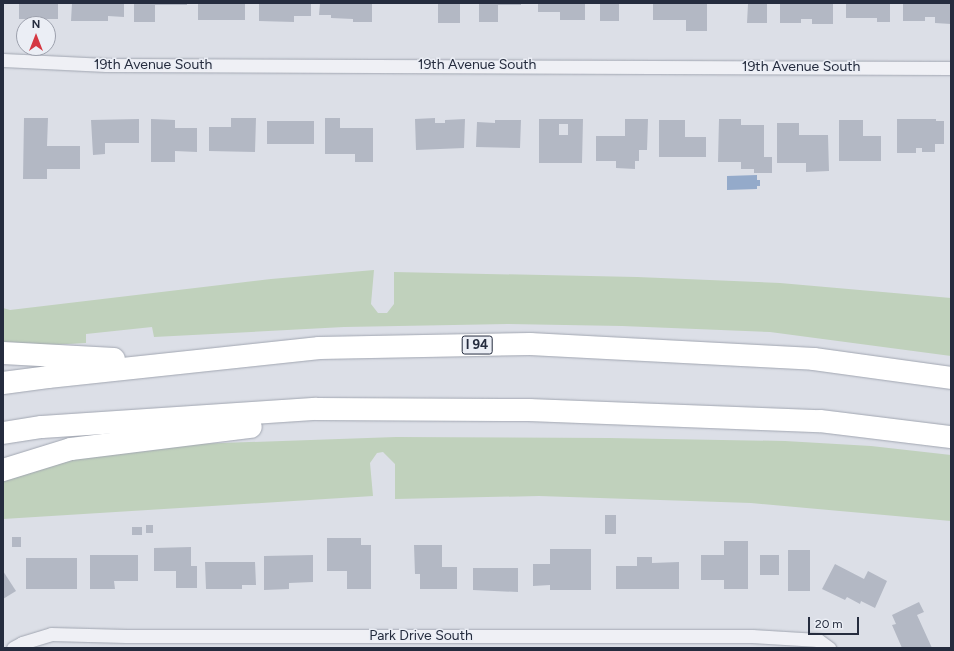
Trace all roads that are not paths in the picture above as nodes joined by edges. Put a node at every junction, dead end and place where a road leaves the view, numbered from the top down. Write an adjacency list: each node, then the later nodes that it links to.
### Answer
1 (3, 60): 2 (street, 19th Avenue South)
2 (951, 68)
3 (3, 353): 4 (highway)
4 (185, 362): 5 (highway, I 94); 6 (highway, I 94)
5 (951, 378)
6 (3, 383)
7 (396, 409): 8 (highway); 9 (highway); 10 (highway)
8 (3, 433)
9 (951, 437)
10 (3, 470)
11 (13, 648): 12 (street, Park Drive South)
12 (829, 648)

